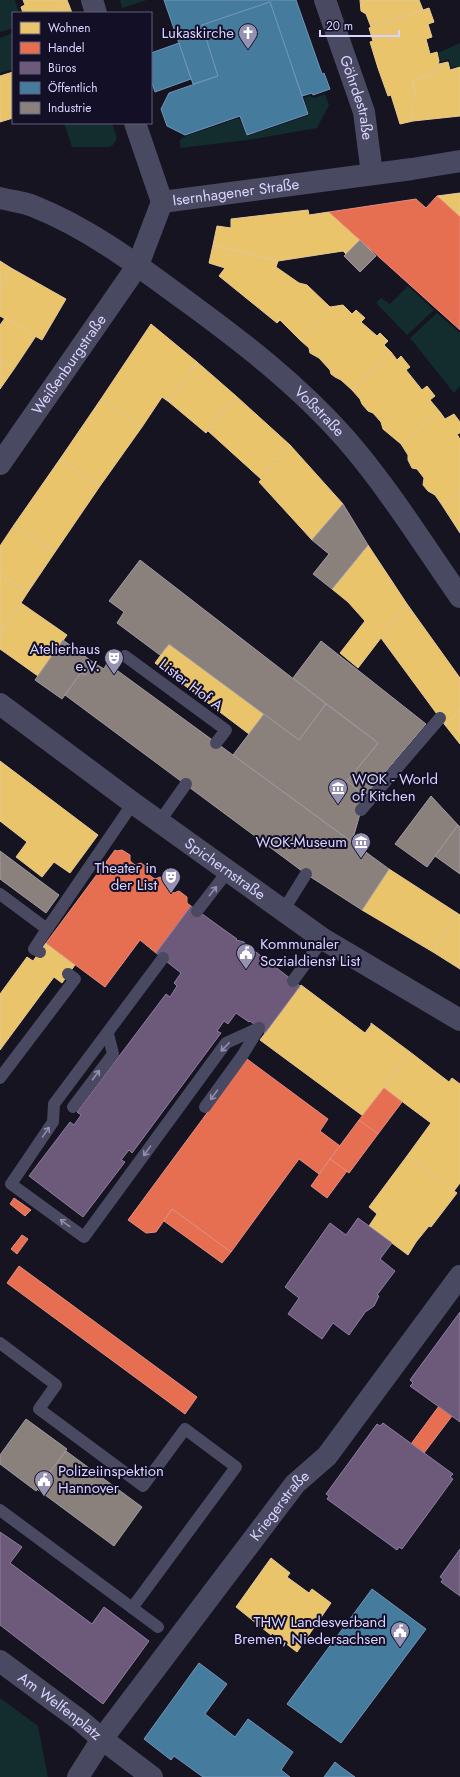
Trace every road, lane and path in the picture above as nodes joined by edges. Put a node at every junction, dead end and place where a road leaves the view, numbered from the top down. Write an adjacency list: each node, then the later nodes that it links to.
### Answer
1 (92, 0): 3 (street)
2 (325, 0): 6 (street, Göhrdestraße)
3 (96, 12)
4 (134, 124): 8 (street)
5 (460, 161): 6 (street, Isernhagener Straße)
6 (372, 174): 8 (street, Isernhagener Straße)
7 (0, 198): 9 (street)
8 (162, 202): 9 (street, Isernhagener Straße)
9 (138, 265): 10 (street, Weißenburgstraße); 11 (street, Voßstraße)
10 (2, 458)
11 (460, 597)
12 (125, 656): 15 (lane, Lister Hof A)
13 (0, 704): 17 (street, Spichernstraße)
14 (440, 718): 18 (lane)
15 (216, 742)
16 (186, 784): 19 (lane)
17 (133, 803): 19 (street, Spichernstraße); 25 (lane)
18 (361, 810)
19 (160, 821): 20 (street, Spichernstraße)
20 (228, 871): 23 (lane, one-way to 20); 24 (street, Spichernstraße)
21 (306, 874): 24 (lane)
22 (0, 894): 25 (lane)
23 (197, 911)
24 (283, 911): 26 (street, Spichernstraße)
25 (48, 929): 27 (lane)
26 (323, 939): 30 (lane); 31 (street, Spichernstraße)
27 (40, 952)
28 (163, 958): 32 (lane)
29 (68, 974): 33 (lane)
30 (293, 981)
31 (460, 1020)
32 (108, 1034): 34 (lane, one-way to 32); 35 (lane)
33 (0, 1078)
34 (73, 1106)
35 (205, 1107)
36 (460, 1276): 42 (street, Kriegerstraße)
37 (0, 1343): 39 (lane)
38 (0, 1510): 39 (lane)
39 (132, 1608): 40 (lane)
40 (158, 1628)
41 (0, 1661): 42 (street, Am Welfenplatz)
42 (102, 1739): 43 (street, Am Welfenplatz); 44 (street)
43 (78, 1777)
44 (152, 1777)

